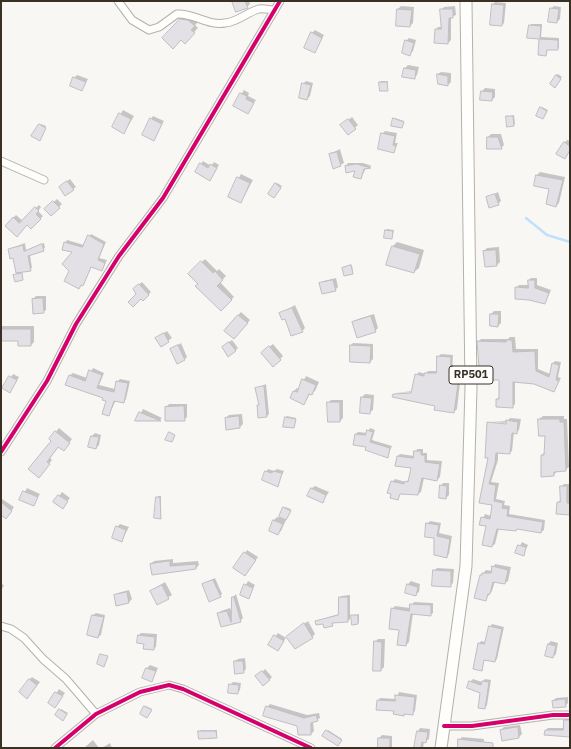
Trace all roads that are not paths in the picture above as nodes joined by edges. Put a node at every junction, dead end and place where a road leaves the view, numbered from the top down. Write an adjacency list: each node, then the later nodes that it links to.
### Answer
1 (118, 1): 4 (street)
2 (280, 1): 4 (street)
3 (466, 1): 11 (main road, RP501)
4 (275, 10): 7 (street)
5 (1, 161): 6 (street)
6 (44, 180)
7 (1, 452)
8 (1, 626): 9 (street)
9 (96, 714): 12 (street); 13 (street)
10 (570, 715): 11 (street)
11 (444, 726): 14 (main road, RP501)
12 (55, 748)
13 (311, 748)
14 (441, 748)

